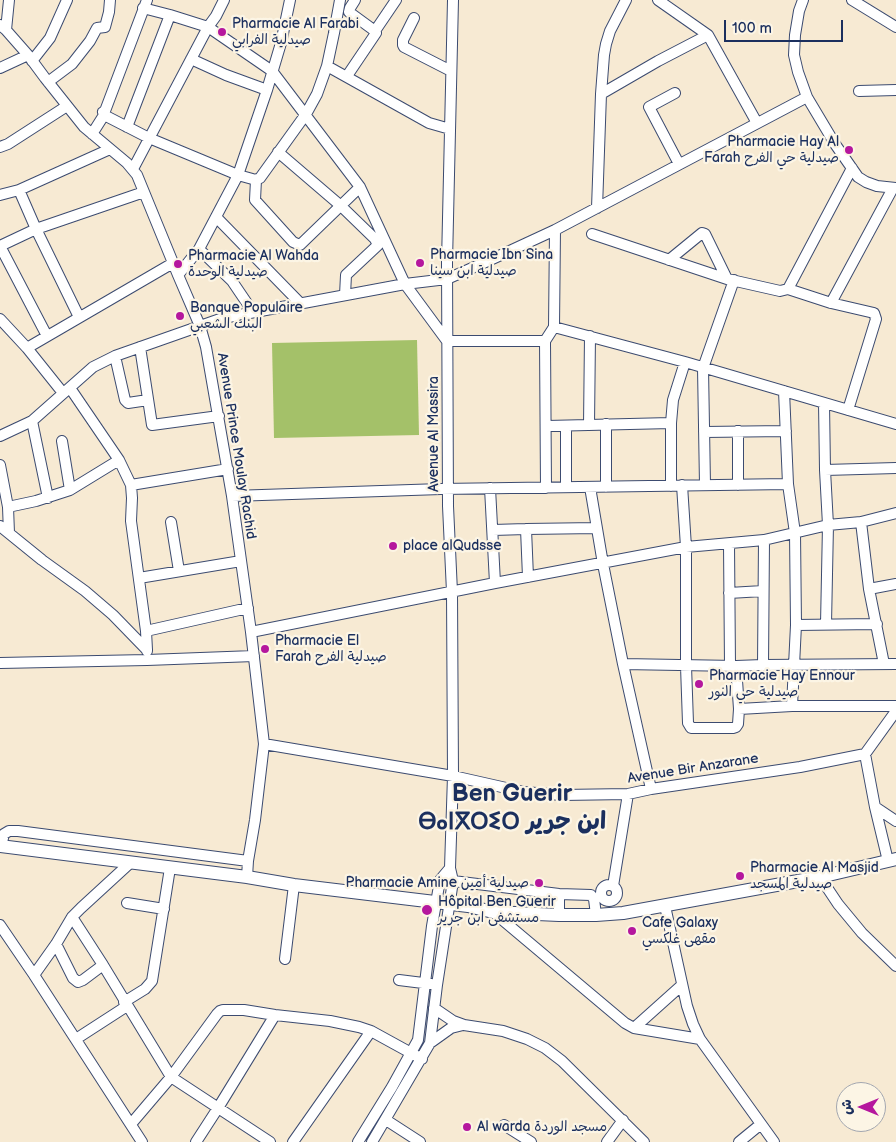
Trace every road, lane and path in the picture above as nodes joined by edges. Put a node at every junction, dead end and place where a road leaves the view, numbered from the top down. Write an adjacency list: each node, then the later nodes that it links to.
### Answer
1 (9, 0): 18 (street)
2 (68, 0): 24 (street)
3 (110, 0): 31 (street)
4 (224, 0): 19 (street)
5 (290, 0): 28 (street)
6 (340, 0): 22 (street)
7 (355, 0): 15 (street)
8 (396, 0): 21 (street)
9 (453, 0): 29 (street, Avenue Al Massira)
10 (626, 0): 36 (street)
11 (658, 0): 23 (street)
12 (803, 0): 37 (street)
13 (852, 0): 20 (street)
14 (145, 4): 16 (street); 39 (street)
15 (350, 14): 21 (street); 22 (street)
16 (170, 15): 19 (street); 42 (street)
17 (414, 18): 29 (street)
18 (3, 27): 24 (street, Avenue Prince Moulay Rachid)
19 (208, 27): 25 (street); 28 (street)
20 (896, 27)
21 (375, 31): 30 (street)
22 (334, 33): 26 (street)
23 (708, 35): 36 (street); 41 (street)
24 (30, 58): 27 (street); 31 (street, Avenue Prince Moulay Rachid)
25 (191, 59): 32 (street); 45 (street)
26 (327, 66): 30 (street); 40 (street)
27 (0, 68)
28 (272, 71): 32 (street); 40 (street)
29 (451, 71): 43 (street, Avenue Al Massira)
30 (347, 76): 43 (street)
31 (48, 82): 38 (street, Avenue Prince Moulay Rachid)
32 (267, 90): 52 (street)
33 (896, 90): 34 (street)
34 (859, 91)
35 (674, 93): 49 (street)
36 (601, 94): 60 (street)
37 (807, 97): 41 (street); 50 (street)
38 (67, 106): 44 (street, Avenue Prince Moulay Rachid); 46 (street)
39 (105, 113): 42 (street); 44 (street)
40 (306, 114): 48 (street); 54 (street)
41 (757, 123): 49 (street)
42 (127, 127): 45 (street)
43 (450, 129): 70 (street, Avenue Al Massira)
44 (92, 134): 47 (street, Avenue Prince Moulay Rachid)
45 (149, 138): 51 (street); 52 (street)
46 (0, 147)
47 (110, 149): 51 (street, Avenue Prince Moulay Rachid); 56 (street)
48 (278, 152): 53 (street); 59 (street)
49 (679, 164): 60 (street)
50 (852, 168): 55 (street); 73 (street)
51 (133, 169): 57 (street, Avenue Prince Moulay Rachid)
52 (238, 175): 53 (street); 61 (street)
53 (256, 180): 59 (street)
54 (360, 187): 59 (street); 72 (street)
55 (894, 188): 76 (street)
56 (20, 190): 58 (street); 62 (street)
57 (144, 192): 62 (street); 68 (street, Avenue Prince Moulay Rachid)
58 (0, 195)
59 (341, 206): 74 (street)
60 (597, 208): 63 (street)
61 (216, 217): 66 (street); 75 (street)
62 (36, 229): 65 (street); 78 (street)
63 (555, 230): 70 (street); 81 (street)
64 (592, 234): 67 (street)
65 (0, 246): 82 (street)
66 (199, 249): 69 (street); 77 (street)
67 (669, 260): 71 (street); 71 (street)
68 (173, 263): 69 (street, Avenue Prince Moulay Rachid); 78 (street)
69 (178, 275): 80 (street, Avenue Prince Moulay Rachid)
70 (447, 279): 72 (street); 84 (street, Avenue Al Massira)
71 (731, 280): 73 (street); 90 (street)
72 (406, 284): 74 (street); 84 (street)
73 (788, 289): 76 (street)
74 (345, 295): 75 (street)
75 (300, 303): 77 (street)
76 (831, 303): 95 (street)
77 (253, 312): 80 (street)
78 (79, 317): 82 (street)
79 (0, 319): 87 (street)
80 (200, 326): 86 (street); 96 (street, Avenue Prince Moulay Rachid)
81 (554, 327): 83 (street); 85 (street)
82 (47, 336): 87 (street)
83 (590, 336): 89 (street); 99 (street)
84 (447, 341): 85 (street); 125 (street, Avenue Al Massira)
85 (545, 341): 102 (street)
86 (140, 347): 88 (street); 93 (street)
87 (27, 348): 91 (street)
88 (115, 356): 91 (street); 93 (street)
89 (685, 362): 90 (street); 98 (street)
90 (703, 368): 92 (street); 106 (street)
91 (66, 390): 97 (street); 109 (street)
92 (784, 391): 94 (street); 105 (street)
93 (148, 400): 96 (street)
94 (824, 403): 95 (street); 113 (street)
95 (848, 410): 101 (street)
96 (219, 416): 111 (street, Avenue Prince Moulay Rachid)
97 (32, 421): 107 (street); 128 (street)
98 (671, 423): 100 (street); 118 (street)
99 (589, 424): 100 (street); 103 (street)
100 (606, 424): 122 (street)
101 (896, 424)
102 (546, 426): 103 (street); 124 (street)
103 (566, 426): 120 (street)
104 (738, 431): 105 (street); 106 (street); 114 (street)
105 (786, 431): 115 (street)
106 (704, 432): 117 (street)
107 (0, 436)
108 (62, 441): 126 (street)
109 (118, 460): 116 (street); 126 (street)
110 (0, 465): 129 (street)
111 (228, 468): 116 (street); 127 (street, Avenue Prince Moulay Rachid)
112 (896, 468): 113 (street)
113 (826, 470): 133 (street)
114 (738, 484): 115 (street); 117 (street)
115 (788, 484): 139 (street)
116 (130, 485): 146 (street)
117 (705, 485): 119 (street)
118 (671, 486): 119 (street); 122 (street)
119 (682, 486): 142 (street)
120 (566, 487): 121 (street); 124 (street)
121 (590, 487): 122 (street); 135 (street)
122 (606, 487)
123 (490, 488): 124 (street); 125 (street); 137 (street)
124 (546, 488)
125 (448, 489): 127 (street); 152 (street, Avenue Al Massira)
126 (70, 490): 128 (street)
127 (232, 496): 143 (street, Avenue Prince Moulay Rachid)
128 (48, 498): 129 (street)
129 (8, 507): 138 (street)
130 (896, 513): 132 (street)
131 (171, 522): 145 (street)
132 (860, 522): 133 (street); 150 (street)
133 (828, 525): 139 (street); 155 (street)
134 (0, 526): 138 (street)
135 (597, 528): 136 (street); 144 (street)
136 (526, 529): 137 (street); 147 (street)
137 (493, 530): 148 (street)
138 (10, 533): 160 (street)
139 (794, 534): 140 (street); 157 (street)
140 (764, 540): 141 (street); 151 (street)
141 (729, 544): 142 (street); 153 (street)
142 (686, 548): 144 (street); 168 (street)
143 (241, 561): 145 (street); 154 (street, Avenue Prince Moulay Rachid)
144 (603, 564): 147 (street); 163 (street)
145 (179, 571): 146 (street)
146 (139, 578): 158 (street)
147 (528, 578): 148 (street)
148 (495, 583): 152 (street)
149 (896, 584): 150 (street)
150 (870, 589): 156 (street)
151 (764, 591): 153 (street); 166 (street)
152 (452, 592): 159 (street); 176 (street, Avenue Al Massira)
153 (730, 593): 169 (street)
154 (248, 608): 158 (street); 159 (street, Avenue Prince Moulay Rachid)
155 (826, 624): 156 (street); 157 (street)
156 (877, 624): 164 (street)
157 (796, 625): 167 (street)
158 (146, 631): 160 (street)
159 (251, 632): 161 (street, Avenue Prince Moulay Rachid)
160 (147, 655): 161 (street); 162 (street)
161 (254, 656): 174 (street, Avenue Prince Moulay Rachid)
162 (0, 663)
163 (623, 664): 168 (street); 177 (street)
164 (884, 664): 165 (street); 167 (street)
165 (896, 664)
166 (763, 665): 167 (street); 169 (street)
167 (794, 665): 170 (street)
168 (686, 666): 169 (street); 172 (street)
169 (733, 666): 172 (street)
170 (792, 706): 171 (street); 172 (street)
171 (896, 706)
172 (738, 709)
173 (896, 711): 175 (street)
174 (264, 744): 176 (street, Avenue Bir Anzarane); 183 (street, Avenue Prince Moulay Rachid)
175 (865, 754): 177 (street, Avenue Bir Anzarane); 179 (street)
176 (453, 776): 178 (street, Avenue Bir Anzarane); 186 (street, Avenue Al Massira)
177 (651, 789): 178 (street, Avenue Bir Anzarane)
178 (628, 794): 197 (street)
179 (875, 807): 180 (street); 182 (street)
180 (896, 821)
181 (1, 846): 183 (street); 184 (main road)
182 (892, 860): 188 (main road)
183 (248, 861): 187 (street, Avenue Prince Moulay Rachid)
184 (130, 863): 185 (main road); 200 (street)
185 (170, 868): 187 (main road); 196 (street)
186 (450, 868): 189 (street, Avenue Al Massira); 193 (street, Avenue Al Massira)
187 (247, 877): 190 (main road)
188 (820, 877): 195 (main road); 205 (street)
189 (453, 881): 191 (street); 194 (street, Avenue Al Massira)
190 (294, 885): 193 (main road); 203 (street)
191 (559, 894): 197 (street); 199 (street)
192 (126, 903): 196 (street)
193 (436, 903): 194 (main road); 208 (street, Avenue Al Massira)
194 (449, 904): 198 (main road); 209 (street, Avenue Al Massira)
195 (665, 906): 197 (main road); 210 (street)
196 (164, 909): 211 (street)
197 (604, 910): 199 (main road)
198 (493, 912): 199 (main road); 215 (street)
199 (560, 915)
200 (72, 918): 202 (street); 204 (street)
201 (0, 925): 206 (street)
202 (56, 944): 204 (street); 206 (street)
203 (285, 959)
204 (103, 965): 211 (street)
205 (896, 966)
206 (34, 975): 217 (street)
207 (399, 980): 208 (street)
208 (425, 984): 209 (street); 220 (street, Avenue Al Massira)
209 (437, 984): 212 (street, Avenue Al Massira)
210 (682, 984): 215 (street); 218 (street)
211 (126, 1004): 217 (street); 222 (street)
212 (434, 1008): 214 (street); 219 (street, Avenue Al Massira)
213 (275, 1015): 216 (street); 222 (street); 223 (street)
214 (464, 1025): 219 (street); 225 (street)
215 (634, 1028): 218 (street)
216 (371, 1031): 220 (street); 232 (street)
217 (76, 1039): 226 (street)
218 (700, 1039): 227 (street)
219 (430, 1043): 221 (street)
220 (411, 1053): 221 (street); 233 (street, Avenue Al Massira)
221 (422, 1058): 224 (street)
222 (171, 1077): 223 (street); 226 (street)
223 (218, 1108): 230 (street); 231 (street)
224 (386, 1120): 234 (street); 235 (street)
225 (623, 1120): 237 (street); 238 (street)
226 (131, 1124): 229 (street)
227 (762, 1124): 239 (street); 240 (street)
228 (504, 1125): 236 (street)
229 (142, 1142)
230 (196, 1142)
231 (270, 1142)
232 (293, 1142)
233 (358, 1142)
234 (372, 1142)
235 (420, 1142)
236 (531, 1142)
237 (607, 1142)
238 (644, 1142)
239 (739, 1142)
240 (774, 1142)

